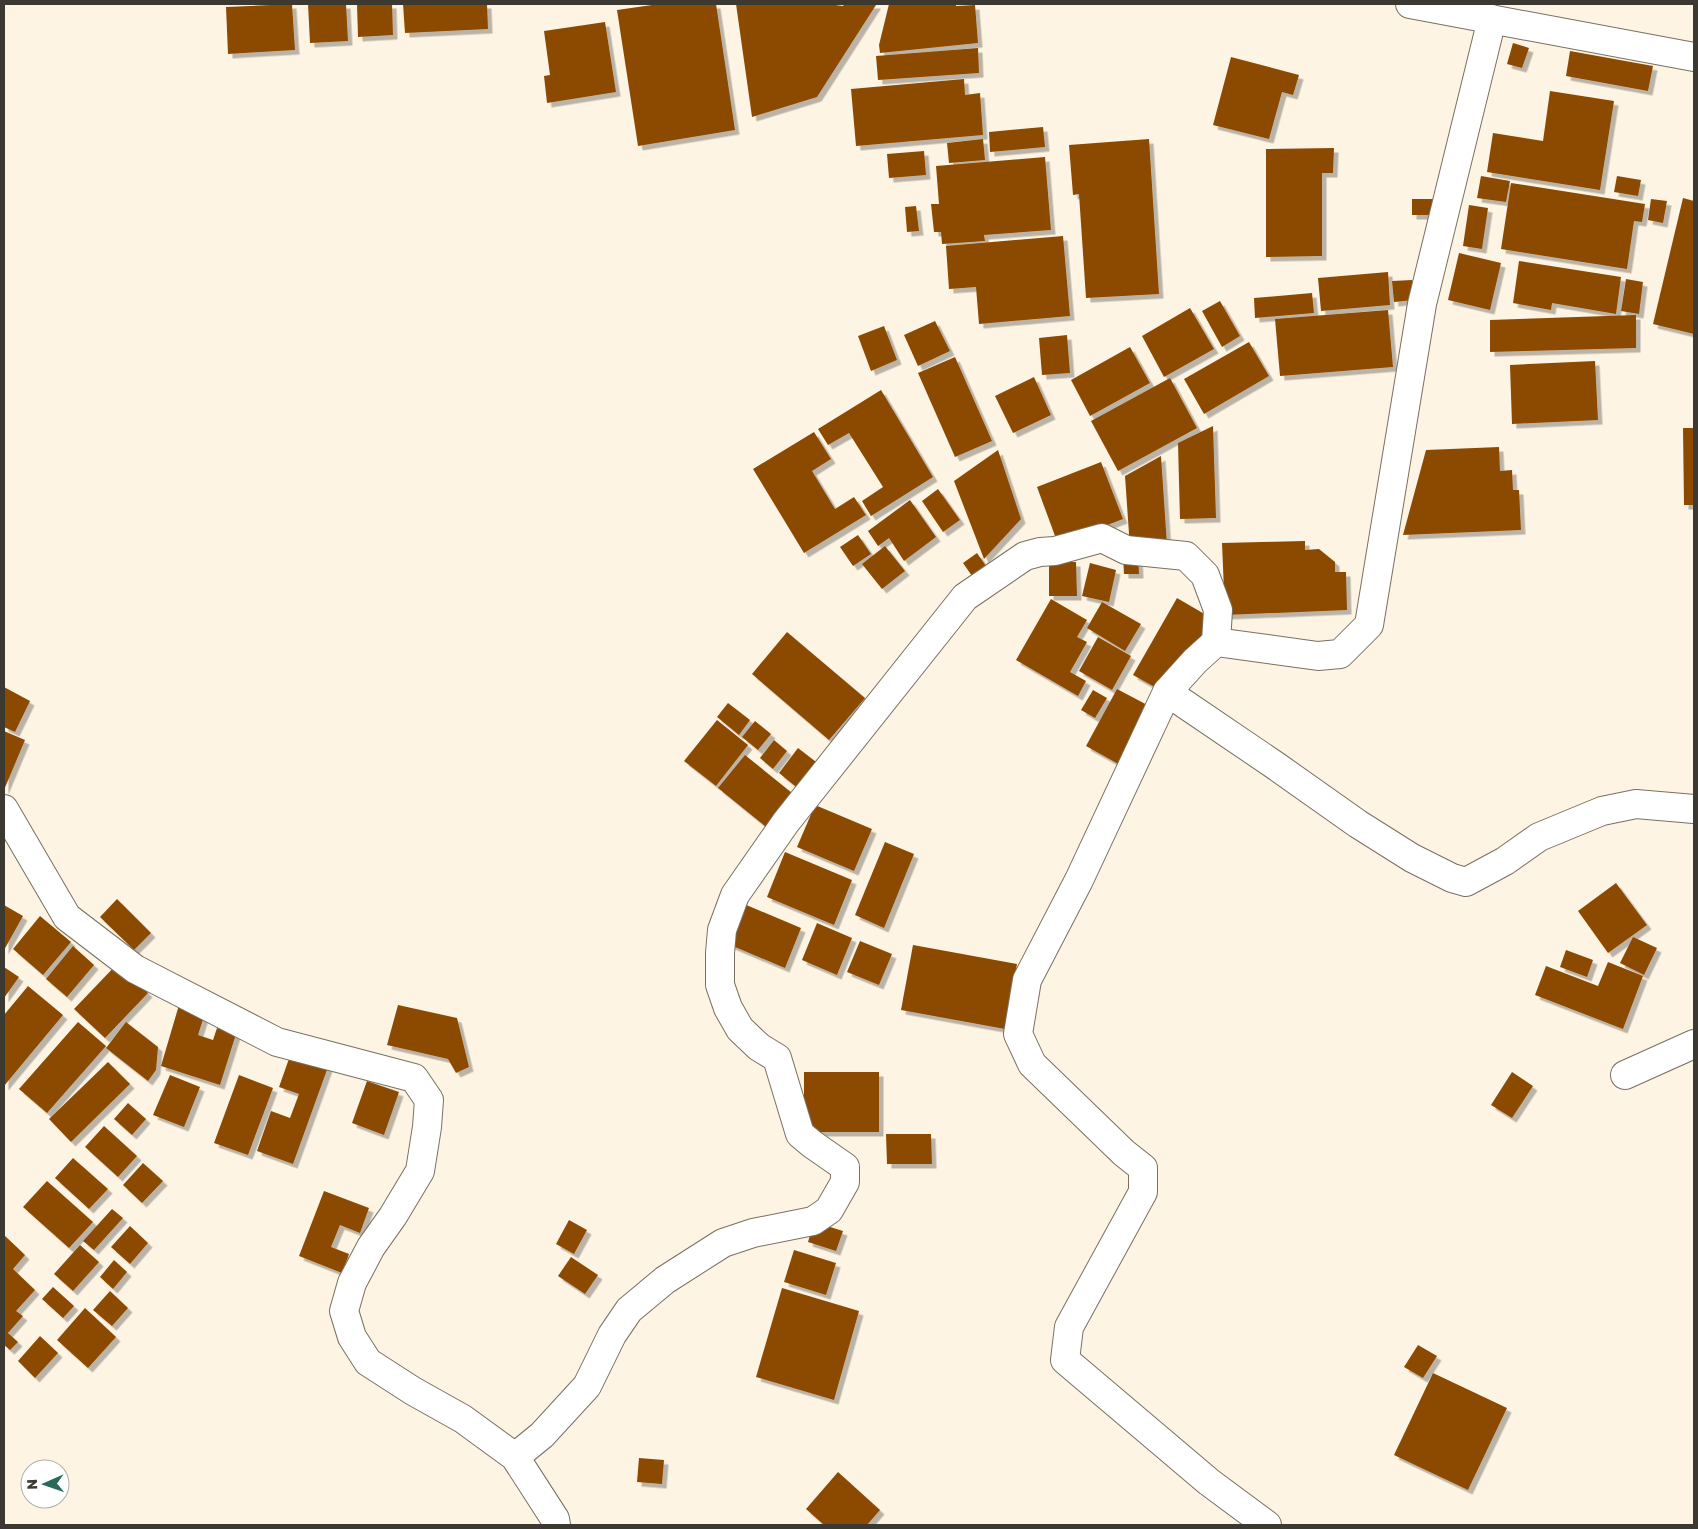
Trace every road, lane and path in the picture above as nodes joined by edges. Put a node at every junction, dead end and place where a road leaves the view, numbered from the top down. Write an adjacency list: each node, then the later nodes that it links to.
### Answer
1 (1410, 4): 2 (street)
2 (1492, 19): 3 (street); 4 (street)
3 (1694, 57)
4 (1216, 642): 5 (street); 10 (street)
5 (1167, 692): 7 (street); 12 (street)
6 (4, 809): 10 (street)
7 (1694, 809)
8 (1694, 1044): 9 (street)
9 (1625, 1075)
10 (515, 1456): 11 (street)
11 (556, 1525)
12 (1267, 1525)

